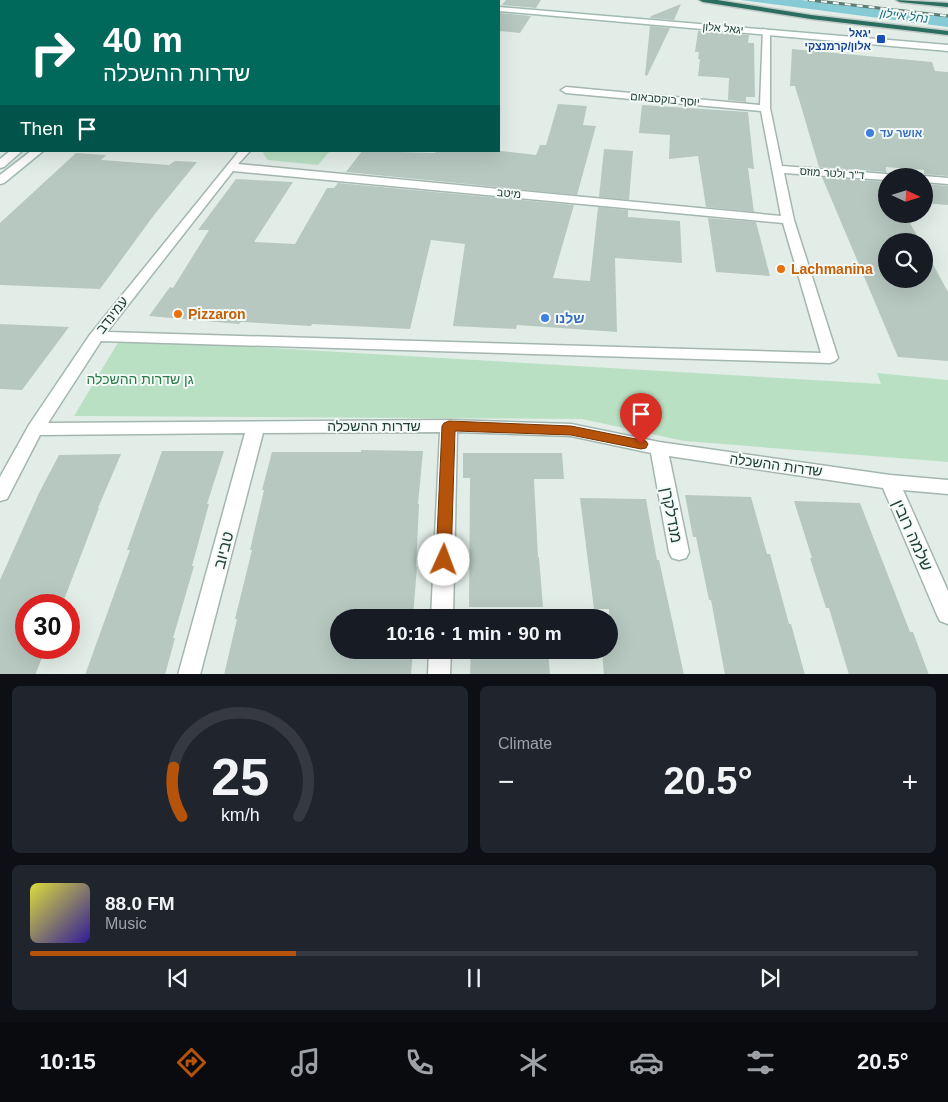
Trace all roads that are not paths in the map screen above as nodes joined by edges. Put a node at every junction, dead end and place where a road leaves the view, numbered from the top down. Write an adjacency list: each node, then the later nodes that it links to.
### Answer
1 (703, 0): 6 (highway)
2 (900, 0): 3 (highway)
3 (948, 5)
4 (500, 9): 7 (street, יגאל אלון)
5 (500, 15): 7 (street, יגאל אלון)
6 (948, 33)
7 (766, 34): 8 (street, יגאל אלון); 9 (street, יגאל אלון); 11 (street)
8 (948, 48)
9 (948, 53)
10 (566, 90): 11 (street, יוסף בוקסבאום)
11 (765, 108): 17 (street)
12 (17, 152): 15 (street)
13 (37, 152): 20 (street)
14 (244, 152): 16 (street, עמינדב)
15 (0, 165)
16 (230, 166): 22 (street, מיטב); 23 (street, עמינדב)
17 (778, 169): 18 (street, ד"ר ולטר מוזס); 22 (street)
18 (878, 176)
19 (933, 180): 21 (street)
20 (0, 181)
21 (948, 181)
22 (788, 220): 23 (street)
23 (96, 336): 26 (street, עמינדב)
24 (256, 426): 25 (street, שדרות ההשכלה); 26 (street, שדרות ההשכלה); 35 (street, טביוב)
25 (449, 426): 27 (street, שדרות ההשכלה); 32 (street)
26 (35, 428): 30 (street, עמינדב)
27 (659, 448): 28 (street, שדרות ההשכלה); 31 (street, מנדלקרן)
28 (890, 482): 29 (street, שדרות ההשכלה); 33 (street, שלמה רובין)
29 (948, 486)
30 (0, 494)
31 (679, 552)
32 (442, 609)
33 (948, 614)
34 (440, 659): 36 (street)
35 (189, 674)
36 (439, 674)

